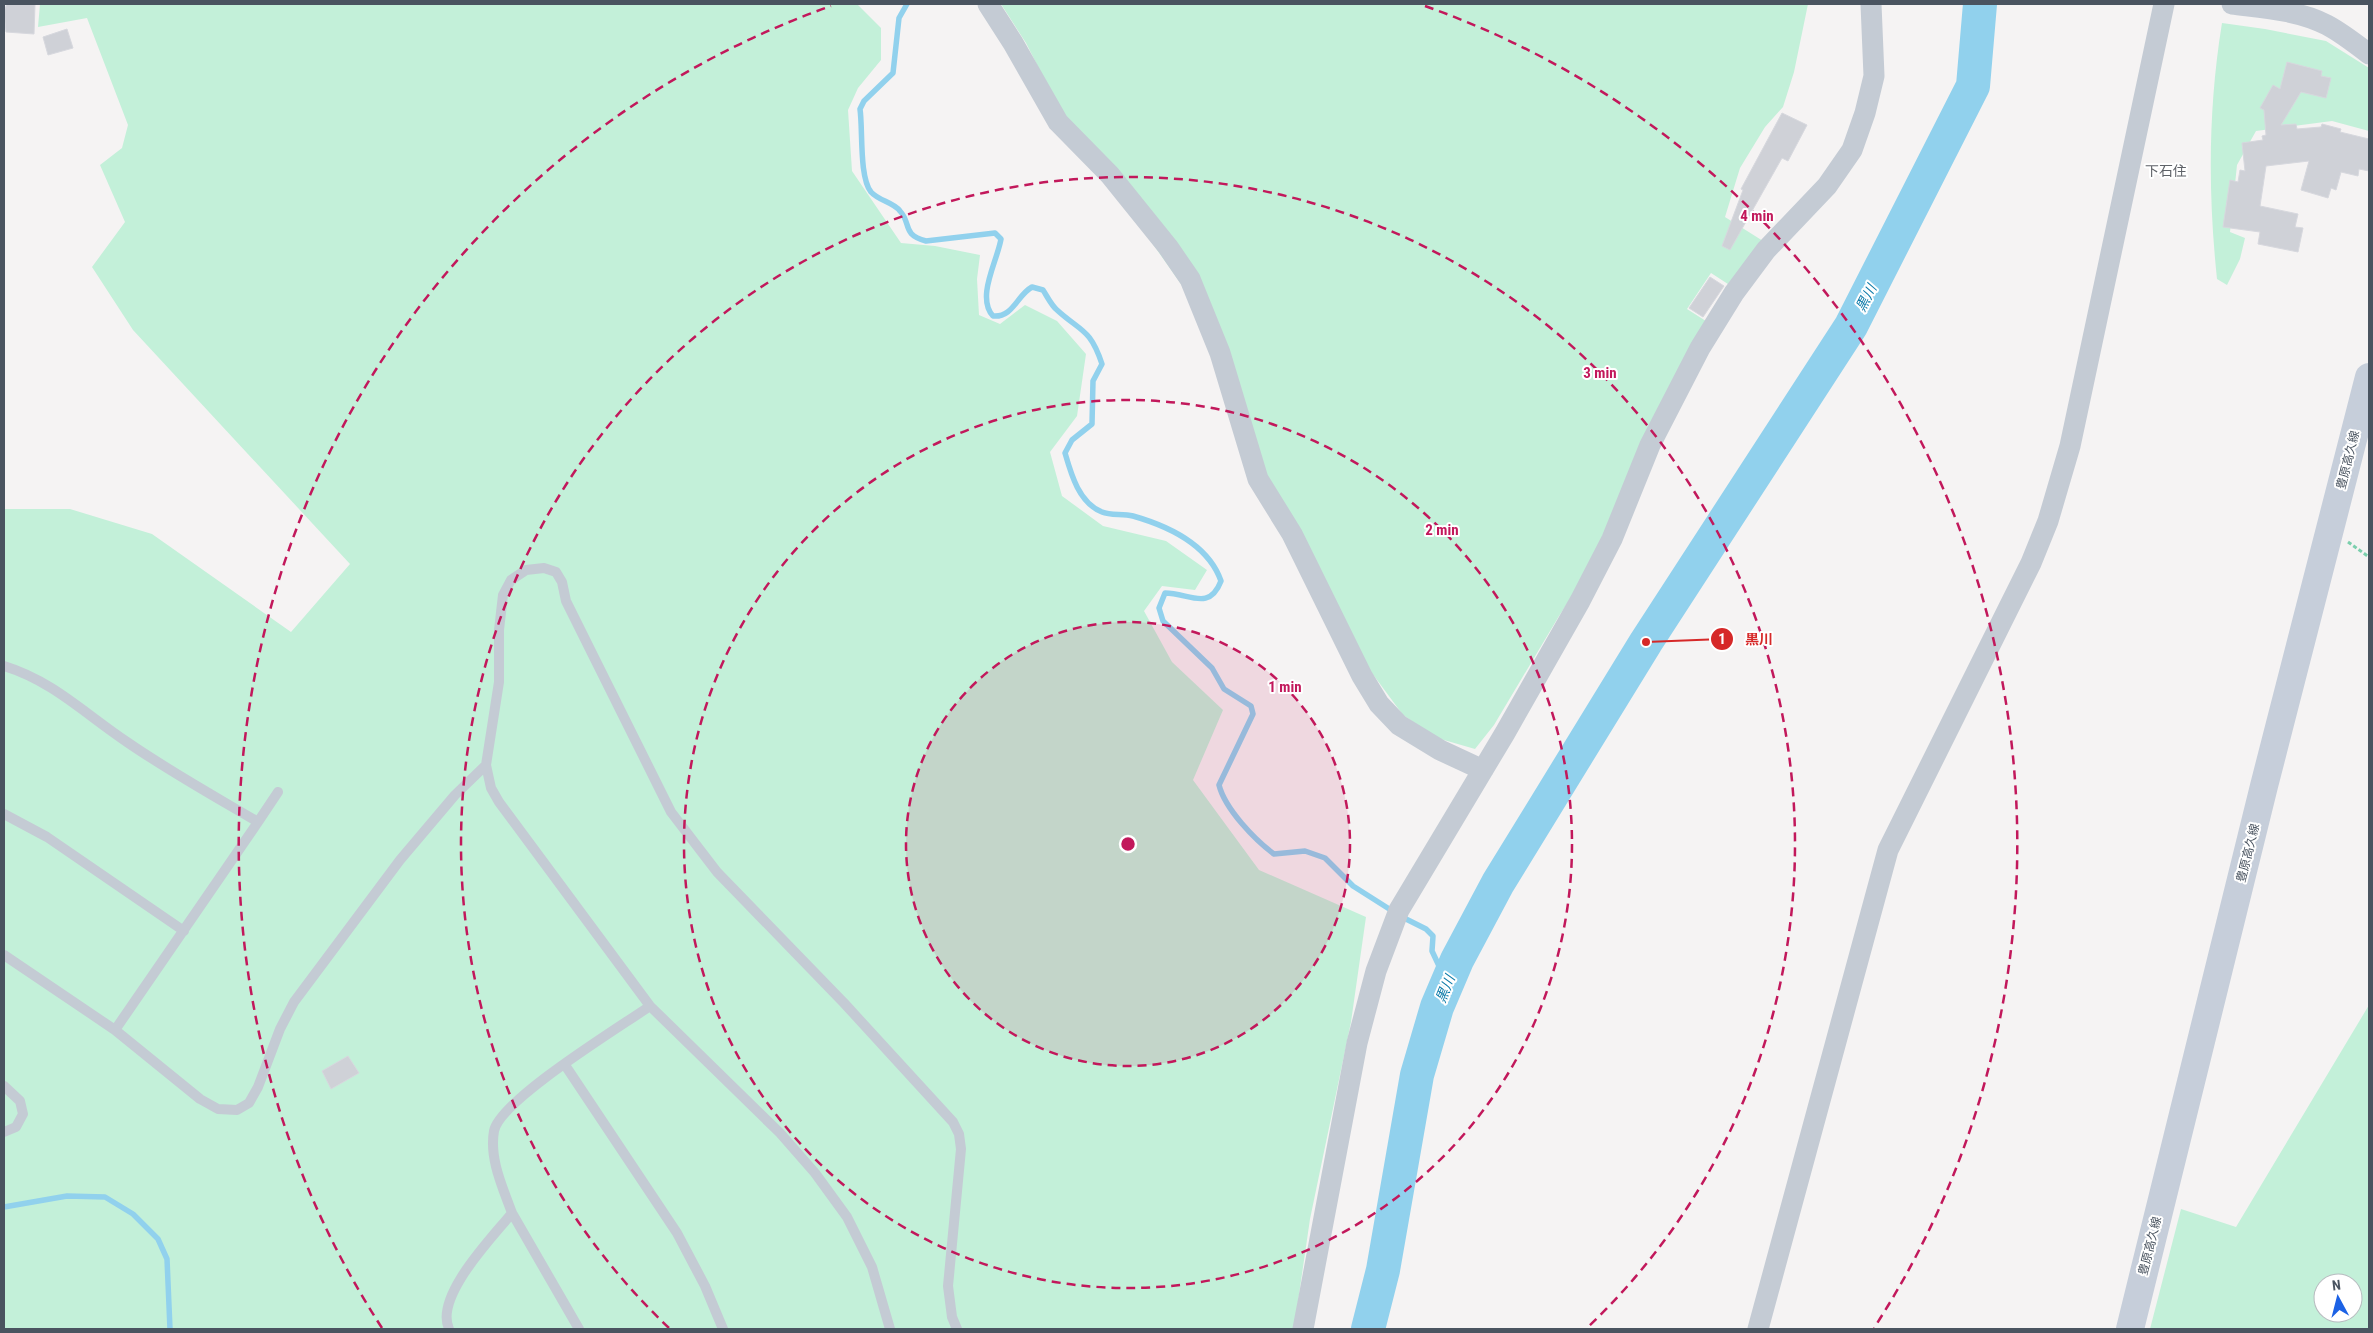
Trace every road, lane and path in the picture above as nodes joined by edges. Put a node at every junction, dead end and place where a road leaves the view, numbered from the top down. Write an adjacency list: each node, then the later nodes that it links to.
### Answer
1 (988, 4): 9 (street)
2 (1871, 4): 9 (street)
3 (2164, 4): 27 (street)
4 (2232, 4): 5 (street)
5 (2369, 54)
6 (2369, 377): 28 (main road, 豊原高久線)
7 (4, 666): 12 (lane)
8 (486, 765): 15 (lane); 16 (lane); 25 (lane)
9 (1483, 770): 26 (street)
10 (278, 792): 12 (lane)
11 (4, 814): 13 (lane)
12 (258, 822): 13 (lane)
13 (184, 931): 16 (lane)
14 (4, 955): 16 (lane)
15 (650, 1006): 17 (lane); 24 (lane)
16 (115, 1030)
17 (565, 1065): 20 (lane); 23 (lane)
18 (4, 1086): 19 (lane)
19 (4, 1132)
20 (512, 1213): 21 (lane); 22 (lane)
21 (449, 1329)
22 (579, 1329)
23 (723, 1329)
24 (890, 1329)
25 (957, 1329)
26 (1303, 1329)
27 (1758, 1329)
28 (2130, 1329)

